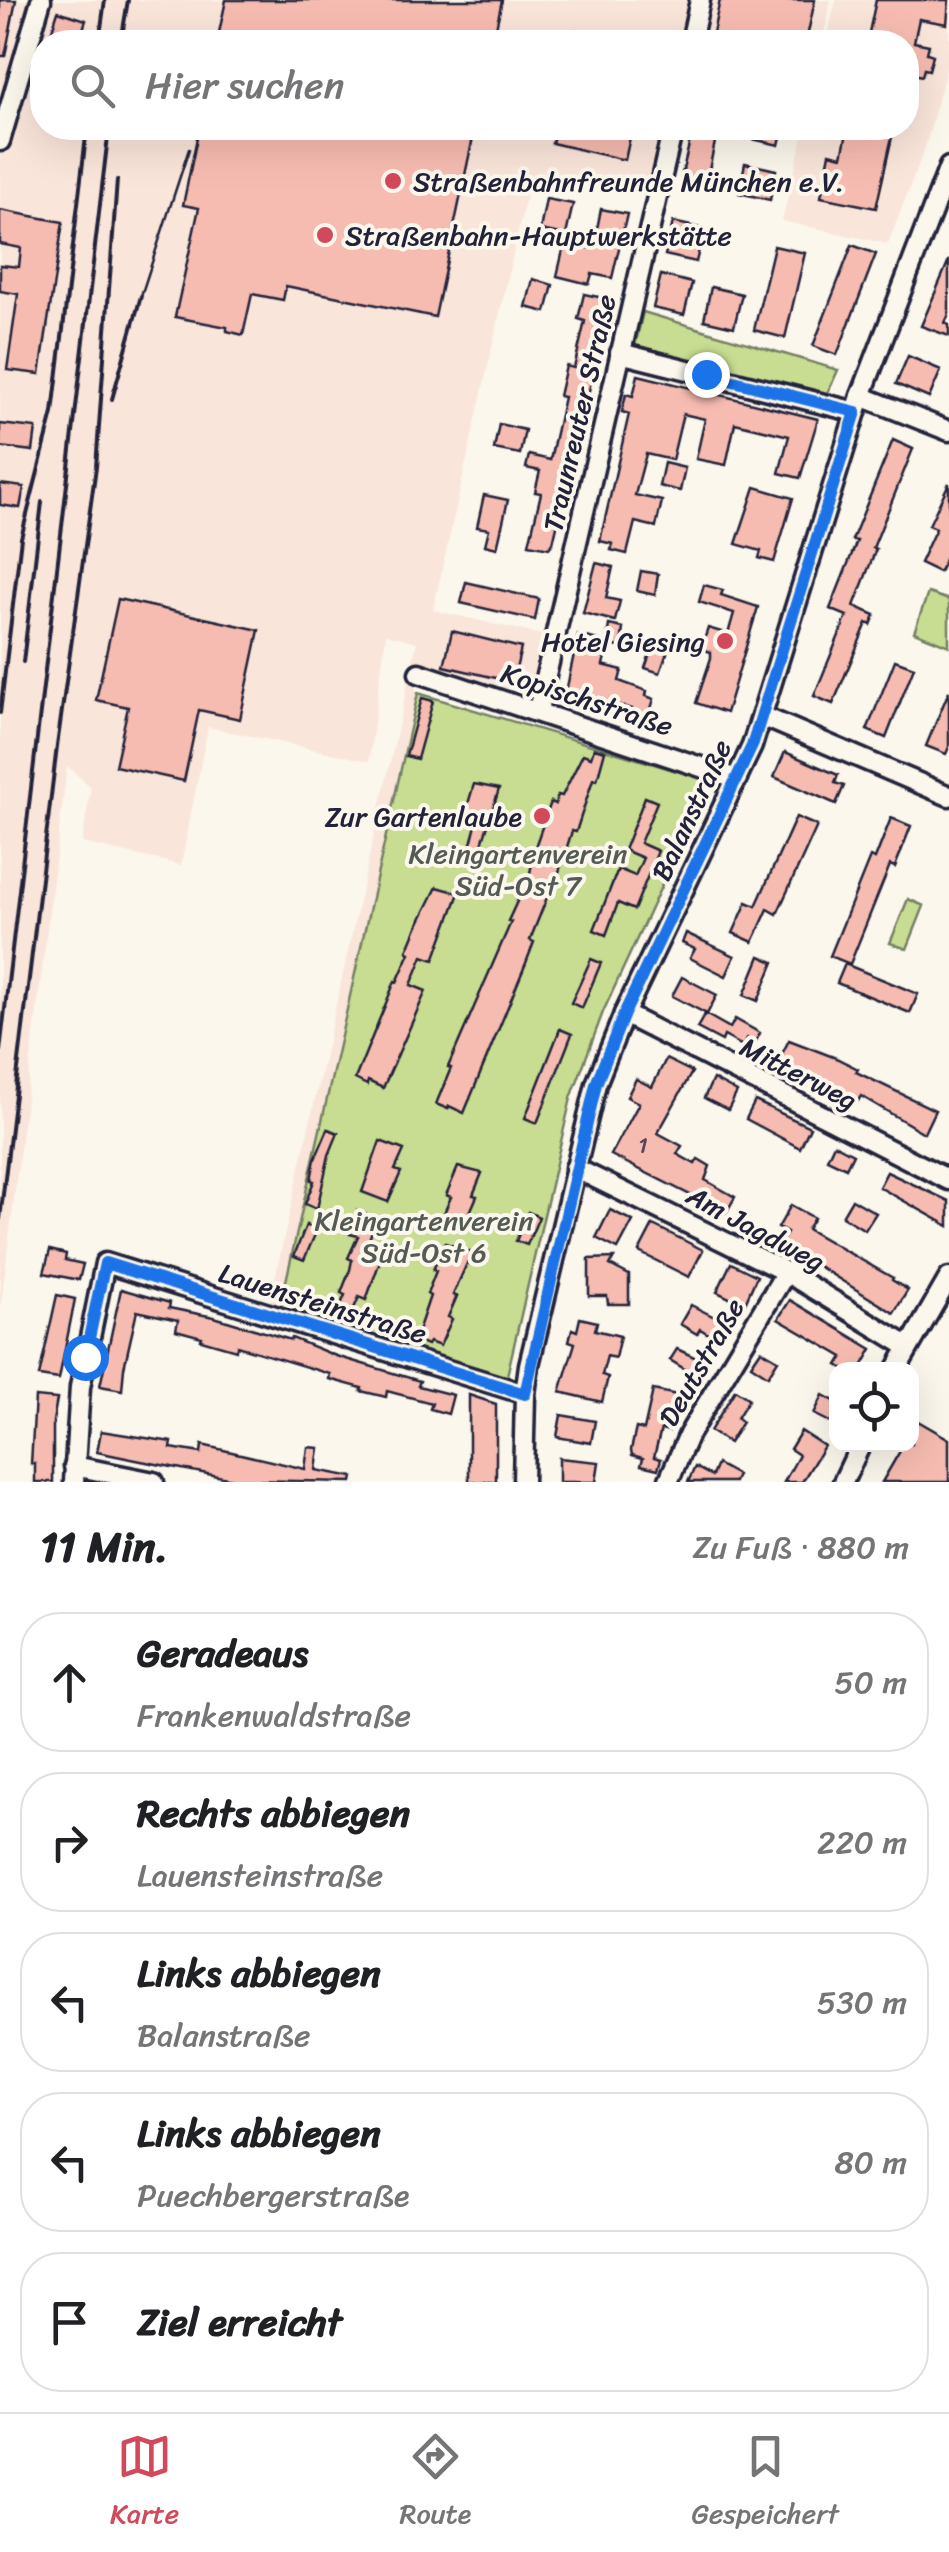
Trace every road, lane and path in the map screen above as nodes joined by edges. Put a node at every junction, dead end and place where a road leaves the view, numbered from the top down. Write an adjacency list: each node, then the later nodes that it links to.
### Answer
1 (40, 0): 3 (street)
2 (700, 0): 4 (street)
3 (31, 30)
4 (694, 30)
5 (30, 35): 7 (street)
6 (670, 140): 9 (street, Traunreuter Straße)
7 (0, 141)
8 (949, 167): 10 (street, Balanstraße)
9 (620, 352): 10 (street); 13 (street, Traunreuter Straße)
10 (858, 404): 11 (street); 14 (street, Balanstraße)
11 (949, 430)
12 (419, 674): 13 (street, Kopischstraße)
13 (538, 710): 15 (street, Kopischstraße)
14 (762, 716): 15 (street, Balanstraße); 16 (street)
15 (737, 779): 17 (street, Balanstraße)
16 (949, 796)
17 (624, 1014): 18 (street, Balanstraße); 19 (street, Mitterweg)
18 (574, 1168): 20 (street, Am Jagdweg); 24 (street, Balanstraße)
19 (949, 1180)
20 (786, 1272): 22 (street, Am Jagdweg); 29 (street, Deutstraße)
21 (949, 1278): 22 (street)
22 (907, 1346): 23 (street)
23 (900, 1362)
24 (525, 1394): 26 (street, Lauensteinstraße); 28 (street, Balanstraße)
25 (857, 1452): 30 (street)
26 (74, 1474): 27 (street)
27 (154, 1482)
28 (522, 1482)
29 (668, 1482)
30 (843, 1482)

